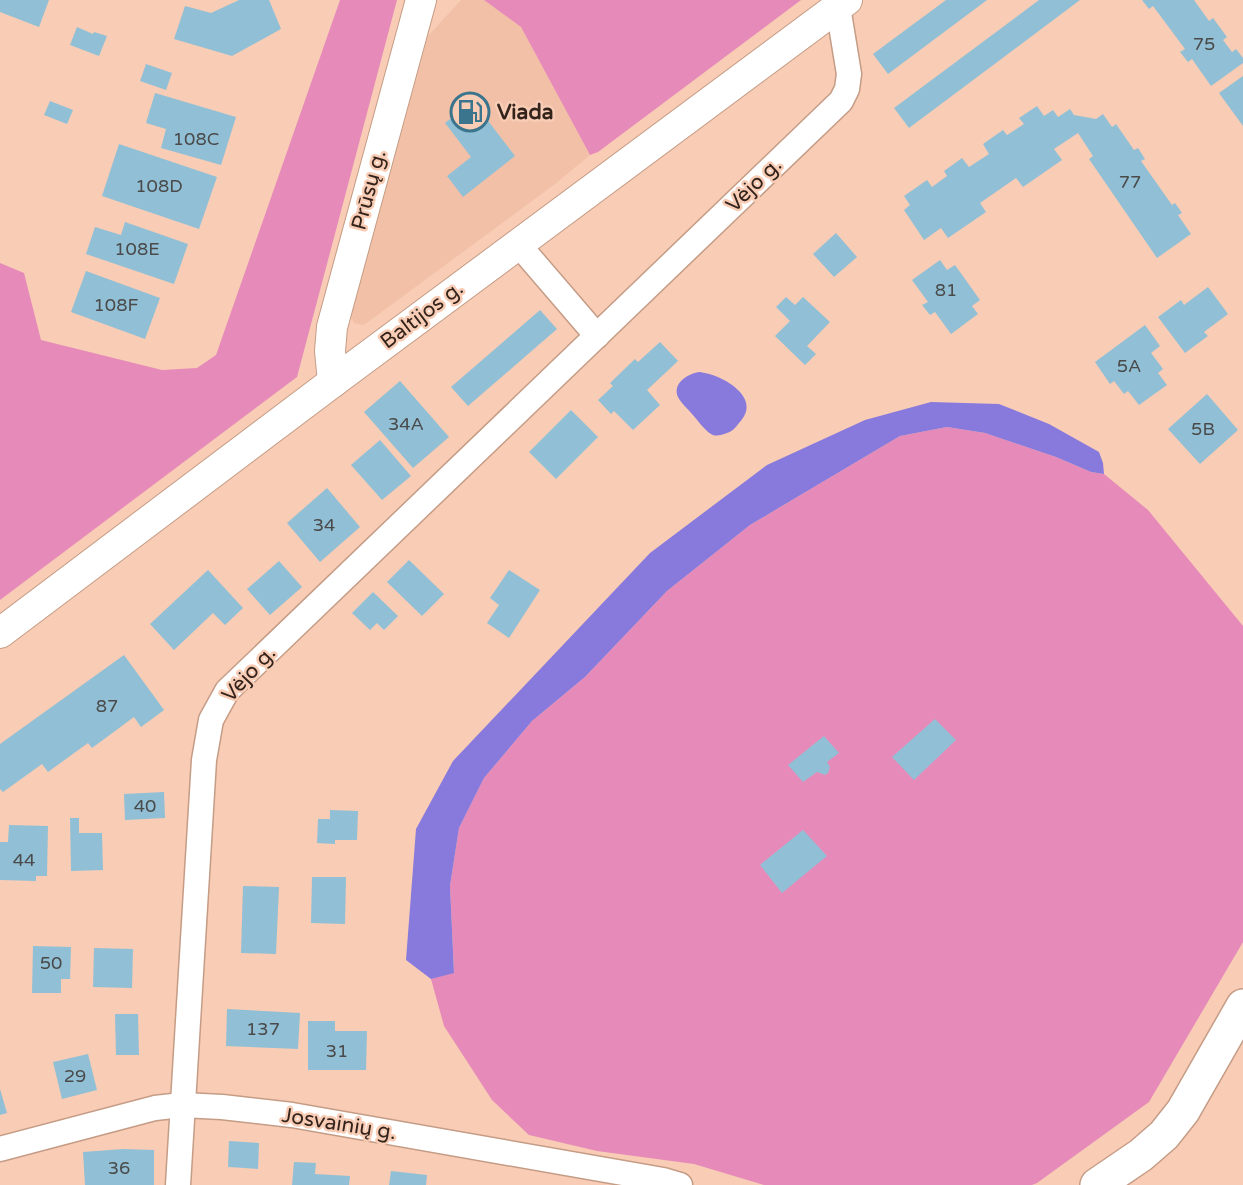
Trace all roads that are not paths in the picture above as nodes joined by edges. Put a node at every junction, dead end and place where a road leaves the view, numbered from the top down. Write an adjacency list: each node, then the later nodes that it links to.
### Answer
1 (421, 0): 5 (street, Prūsų g.)
2 (843, 3): 3 (street, Baltijos g.); 4 (street, Vėjo g.)
3 (518, 244): 4 (street); 5 (street, Baltijos g.)
4 (597, 336): 8 (street, Vėjo g.)
5 (332, 382): 6 (street, Baltijos g.)
6 (0, 633)
7 (1243, 1006): 12 (main road)
8 (182, 1105): 9 (street, Josvainių g.); 10 (street, Vėjo g.); 11 (street, Josvainių g.)
9 (0, 1149)
10 (178, 1185)
11 (680, 1185)
12 (1097, 1185)

